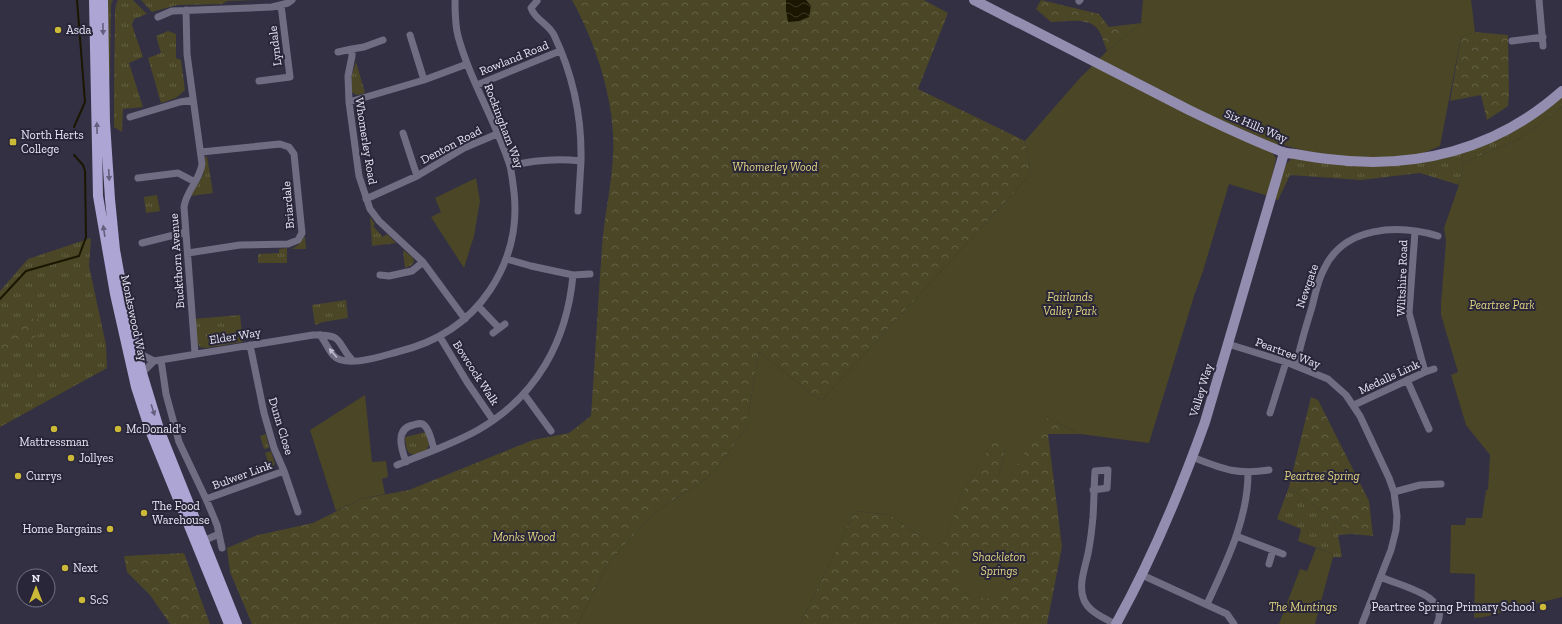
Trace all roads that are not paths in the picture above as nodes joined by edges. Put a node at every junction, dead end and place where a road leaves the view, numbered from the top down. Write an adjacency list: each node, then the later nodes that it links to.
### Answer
1 (94, 0): 93 (main road, Monkswood Way, one-way to 1)
2 (103, 0): 55 (main road, Monkswood Way, one-way to 55)
3 (292, 0): 8 (street)
4 (455, 0): 19 (street, Rockingham Way)
5 (974, 0): 30 (street, Six Hills Way)
6 (1539, 0): 12 (street)
7 (536, 1): 17 (street, Rowland Road)
8 (281, 6): 9 (street); 21 (street, Lyndale)
9 (186, 10): 10 (street); 24 (street, Buckthorn Avenue)
10 (158, 17)
11 (410, 35): 20 (street)
12 (1543, 37): 14 (street); 15 (street)
13 (383, 40): 16 (street)
14 (1512, 41)
15 (1543, 46)
16 (352, 49): 18 (street); 25 (street, Whomerley Road)
17 (560, 51): 22 (street, Rowland Road); 31 (street, Rowland Road)
18 (338, 52)
19 (467, 64): 20 (street); 22 (street, Rockingham Way)
20 (424, 80): 25 (street)
21 (259, 81)
22 (477, 85): 28 (street, Rockingham Way)
23 (1562, 91): 30 (street, Six Hills Way)
24 (193, 100): 26 (street); 29 (street, Buckthorn Avenue)
25 (348, 102): 36 (street, Whomerley Road)
26 (130, 117)
27 (403, 133): 33 (street, Denton Road)
28 (497, 134): 32 (street, Rockingham Way); 33 (street, Denton Road)
29 (201, 152): 35 (street, Buckthorn Avenue); 42 (street, Briardale)
30 (1284, 153): 53 (street, Valley Way)
31 (581, 161): 32 (street); 37 (street, Rowland Road)
32 (510, 166): 43 (street, Rockingham Way)
33 (417, 176): 36 (street, Denton Road)
34 (138, 178): 35 (street)
35 (195, 182): 38 (street, Buckthorn Avenue)
36 (366, 199): 44 (street, Whomerley Road)
37 (578, 211)
38 (186, 232): 41 (street); 42 (street, Buckthorn Avenue)
39 (1415, 232): 40 (street, Newgate); 60 (street, Newgate); 62 (street, Wiltshire Road)
40 (1438, 236)
41 (142, 243)
42 (188, 253): 56 (street, Buckthorn Avenue)
43 (507, 259): 47 (street); 48 (street, Rockingham Way)
44 (423, 262): 46 (street); 49 (street, Whomerley Road)
45 (590, 274): 47 (street)
46 (380, 275)
47 (573, 275): 65 (street)
48 (478, 306): 49 (street, Rockingham Way); 50 (street)
49 (465, 319): 52 (street, Rockingham Way)
50 (499, 328)
51 (320, 334): 54 (street, Elder Way); 58 (street, one-way to 51); 58 (street, Elder Way)
52 (440, 337): 58 (street, Rockingham Way); 68 (street, Bowcock Walk)
53 (1228, 344): 59 (street, Peartree Way); 72 (street, Valley Way)
54 (250, 345): 56 (street, Elder Way); 76 (street, Dunn Close)
55 (136, 352): 57 (street); 63 (main road, Monkswood Way)
56 (195, 354): 57 (street, Elder Way)
57 (158, 360): 63 (street); 81 (street)
58 (353, 362)
59 (1286, 362): 60 (street, Peartree Way); 67 (street)
60 (1296, 366): 66 (street, Peartree Way)
61 (1434, 369): 62 (street, Medalls Link)
62 (1425, 372): 64 (street, Medalls Link)
63 (142, 373): 85 (main road, Monkswood Way, one-way to 85)
64 (1407, 380): 66 (street, Medalls Link); 69 (street)
65 (524, 394): 68 (street); 70 (street)
66 (1354, 405): 80 (street, Peartree Way)
67 (1270, 413)
68 (493, 420): 71 (street)
69 (1429, 429)
70 (551, 431)
71 (434, 449): 73 (street); 73 (street)
72 (1192, 457): 77 (street); 90 (street, Valley Way)
73 (406, 462): 74 (street)
74 (397, 465)
75 (1269, 470): 77 (street)
76 (284, 471): 81 (street, Bulwer Link); 82 (street, Dunn Close)
77 (1248, 473): 84 (street)
78 (1441, 484): 80 (street)
79 (1093, 490): 95 (street)
80 (1394, 492): 91 (street, Peartree Way)
81 (206, 499): 83 (street)
82 (298, 512)
83 (219, 534): 85 (street); 86 (street)
84 (1236, 536): 87 (street); 92 (street)
85 (203, 541): 94 (main road, Monkswood Way)
86 (222, 548)
87 (1273, 550): 88 (street); 89 (street)
88 (1283, 554)
89 (1269, 564)
90 (1142, 575): 92 (street); 95 (street, Valley Way)
91 (1381, 577): 97 (street, Peartree Way); 98 (street)
92 (1207, 604): 96 (street)
93 (229, 624)
94 (237, 624)
95 (1116, 624)
96 (1234, 624)
97 (1362, 624)
98 (1437, 624)

